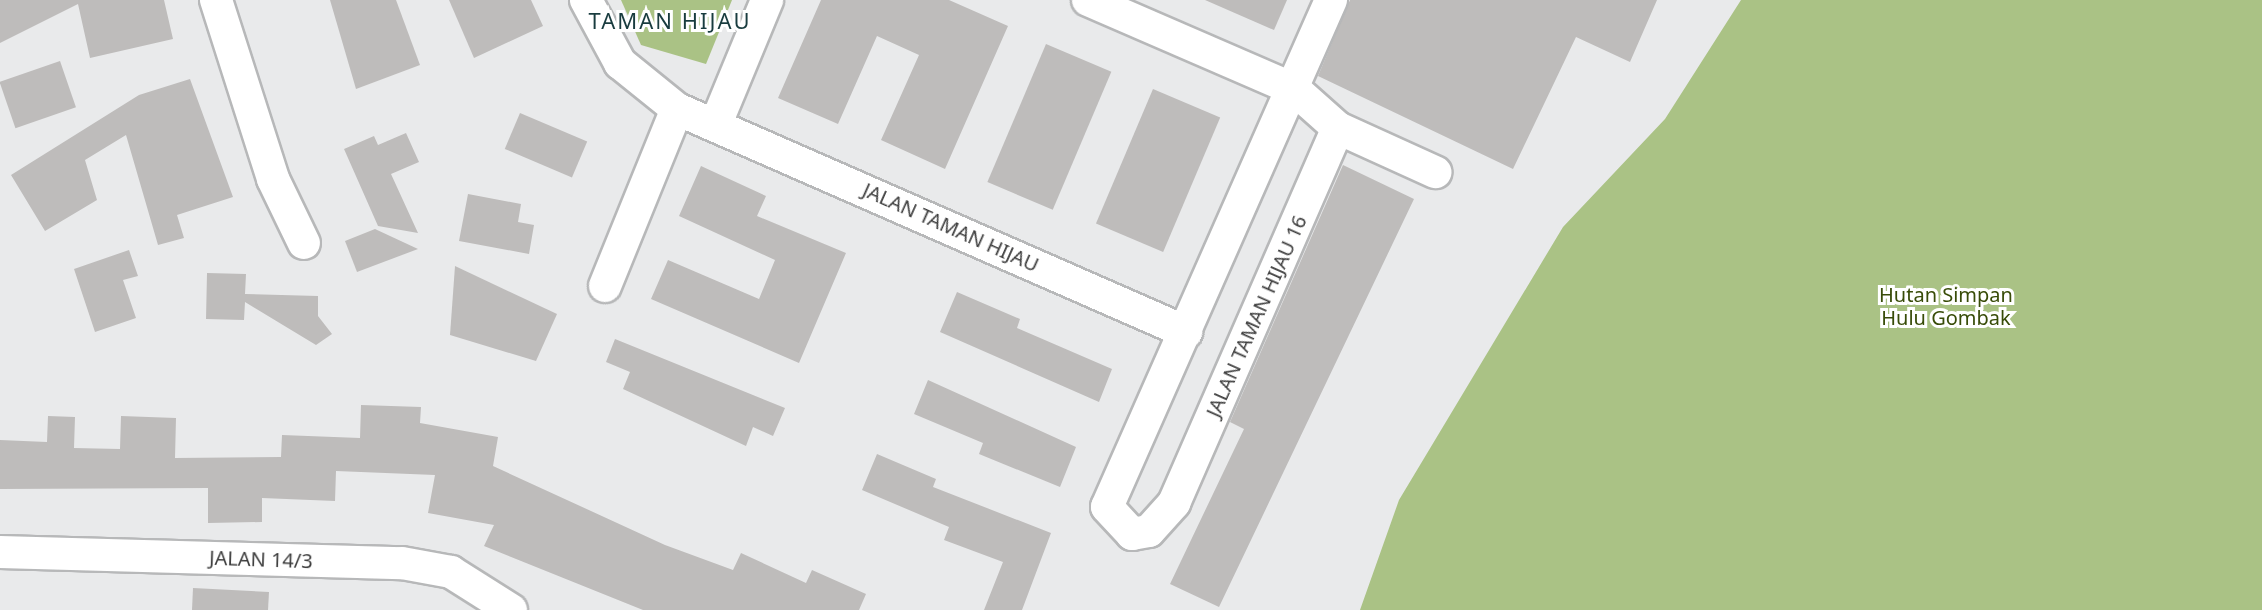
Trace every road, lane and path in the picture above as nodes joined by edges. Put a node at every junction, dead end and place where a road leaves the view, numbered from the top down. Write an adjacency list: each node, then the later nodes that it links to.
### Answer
1 (216, 0): 11 (street)
2 (586, 0): 7 (street, JALAN TAMAN HIJAU)
3 (767, 0): 8 (street)
4 (1088, 0): 6 (street)
5 (1331, 0): 6 (street)
6 (1294, 89): 9 (street); 13 (street)
7 (677, 109): 8 (street, JALAN TAMAN HIJAU); 12 (street)
8 (717, 121): 13 (street, JALAN TAMAN HIJAU)
9 (1338, 128): 10 (street); 13 (street, JALAN TAMAN HIJAU 16)
10 (1435, 172)
11 (304, 243)
12 (605, 286)
13 (1186, 332)
14 (0, 552): 15 (street, JALAN 14/3)
15 (511, 610)

